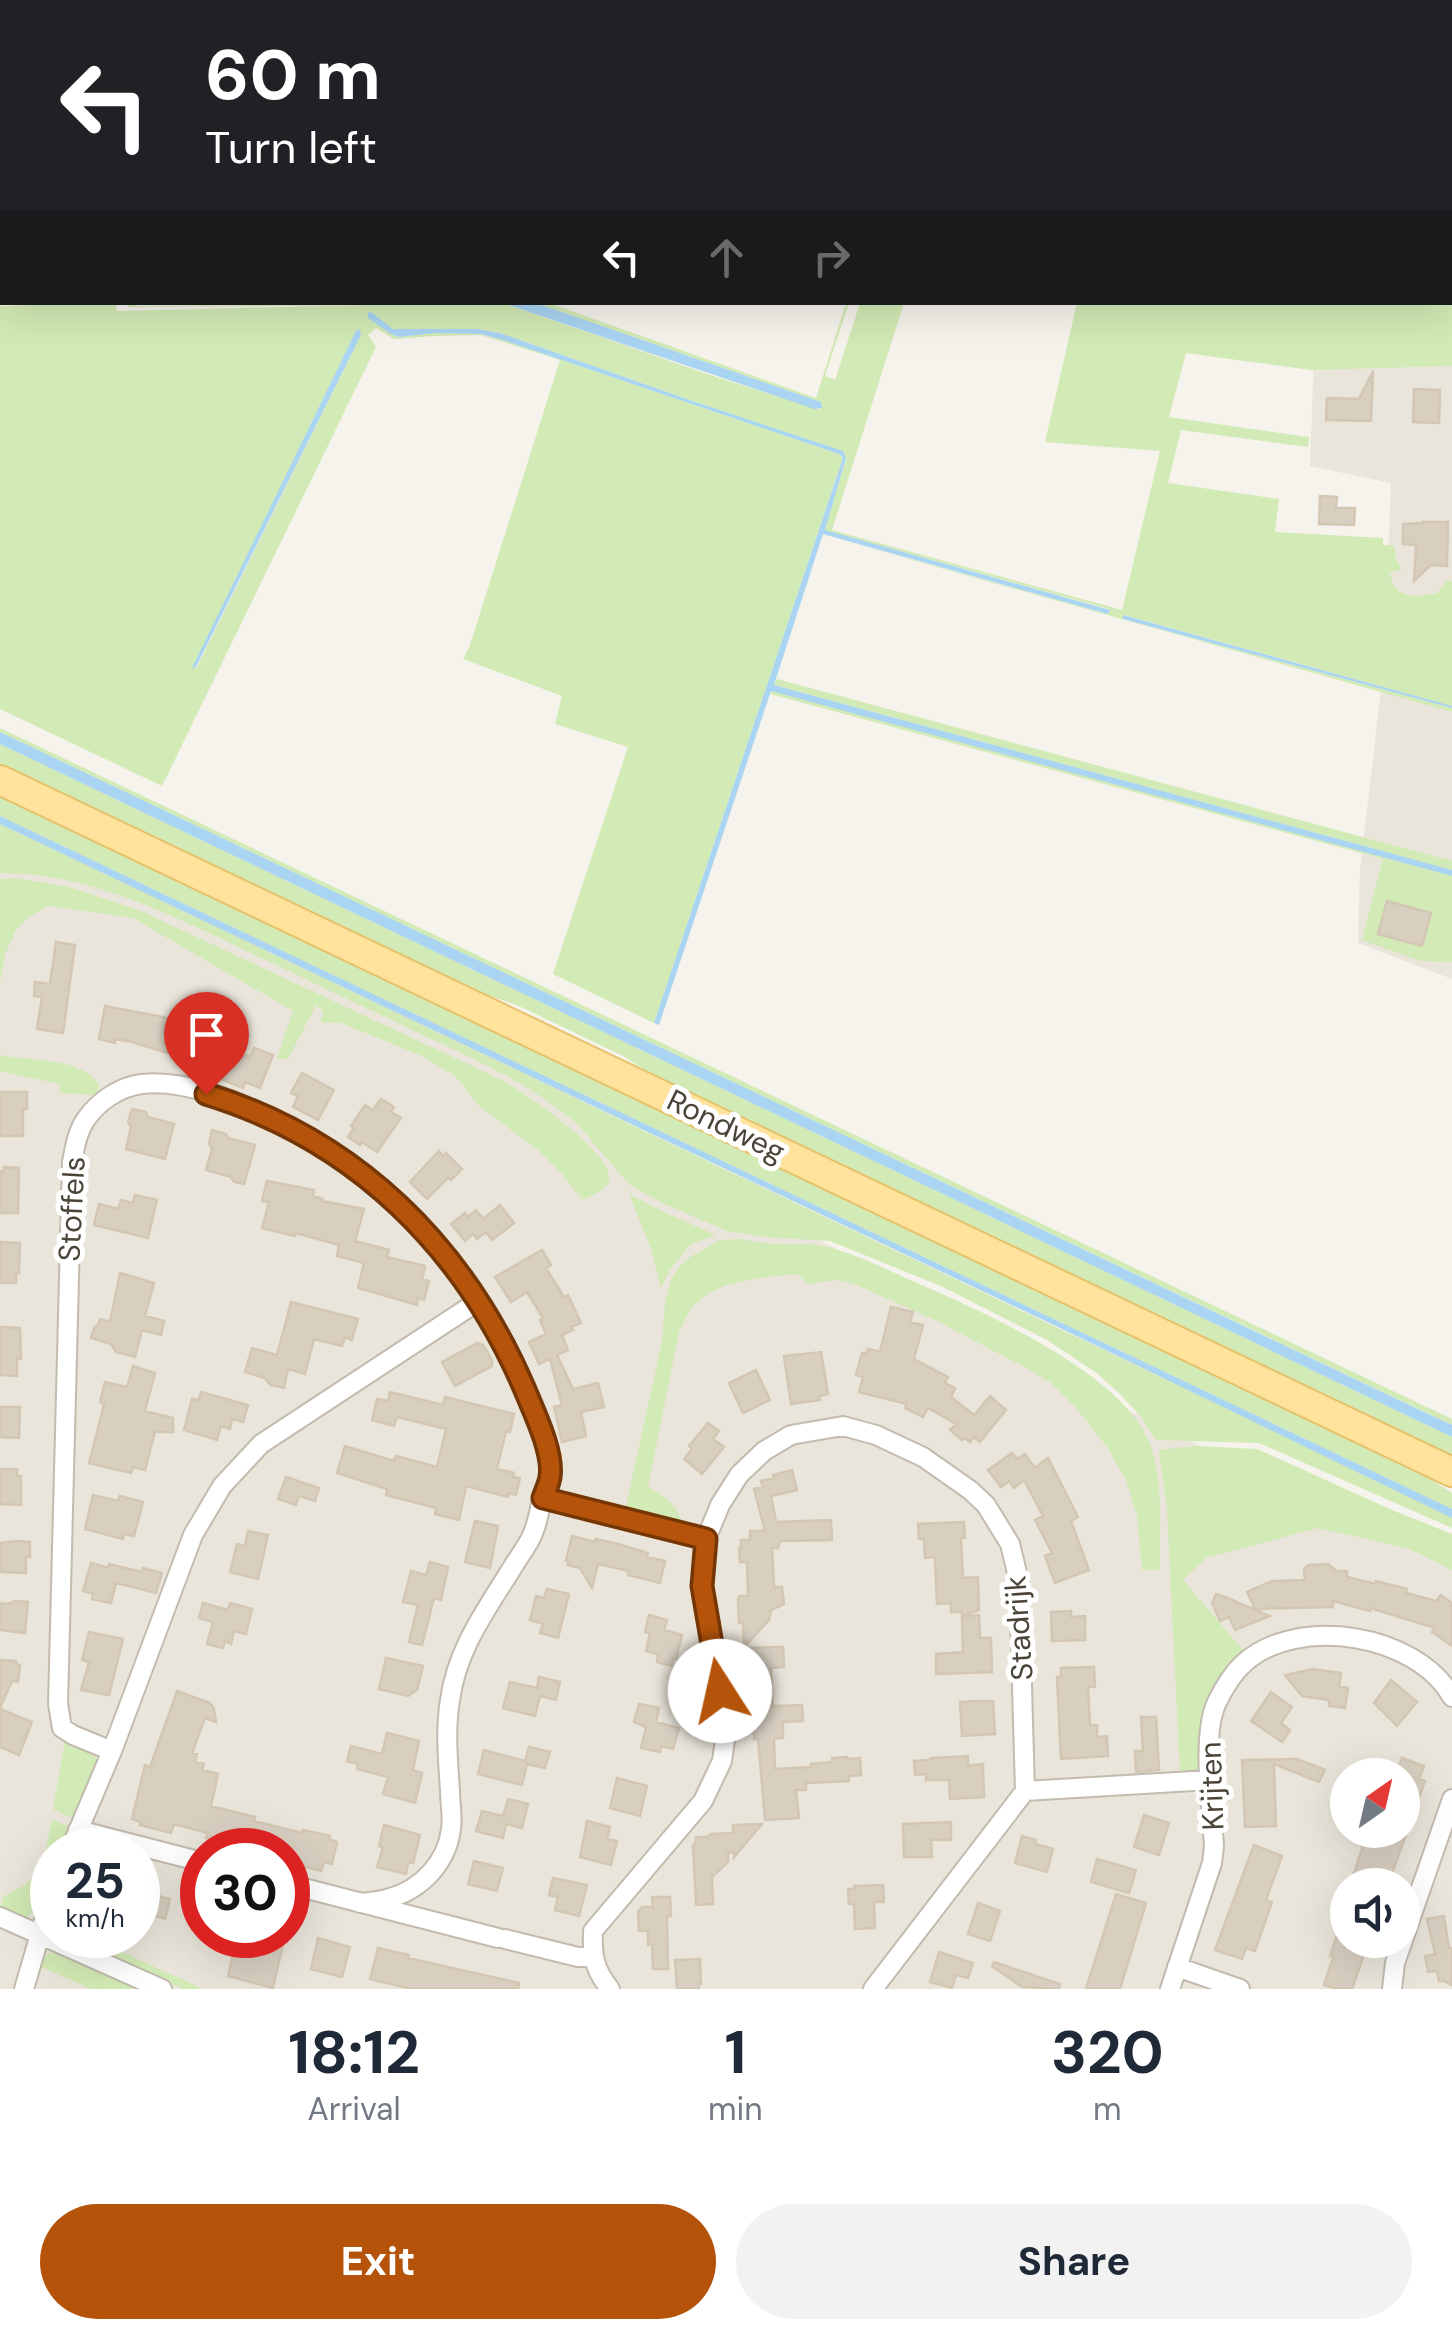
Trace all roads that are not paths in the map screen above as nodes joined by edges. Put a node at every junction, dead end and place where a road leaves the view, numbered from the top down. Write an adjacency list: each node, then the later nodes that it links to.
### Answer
1 (0, 780): 3 (main road, Rondweg)
2 (478, 1302): 4 (street, Stoffels); 7 (street); 7 (street, Stoffels)
3 (1452, 1472)
4 (543, 1498): 5 (street); 13 (street, Stoffels)
5 (706, 1539): 9 (street, Stadrijk); 16 (street, Stadrijk)
6 (1452, 1697): 8 (street, Krijten)
7 (112, 1751): 11 (street)
8 (1210, 1780): 9 (street); 19 (street, Krijten)
9 (1025, 1791): 23 (street)
10 (1452, 1800): 26 (street)
11 (79, 1828)
12 (310, 1890): 13 (street, Stoffels)
13 (360, 1903): 16 (street, Stoffels)
14 (0, 1918): 15 (street)
15 (30, 1932)
16 (592, 1957): 22 (street)
17 (33, 1958): 20 (street)
18 (91, 1958): 21 (street)
19 (1177, 1967): 24 (street, Krijten); 25 (street)
20 (24, 1989)
21 (162, 1989)
22 (610, 1989)
23 (873, 1989)
24 (1170, 1989)
25 (1240, 1989)
26 (1392, 1989)

